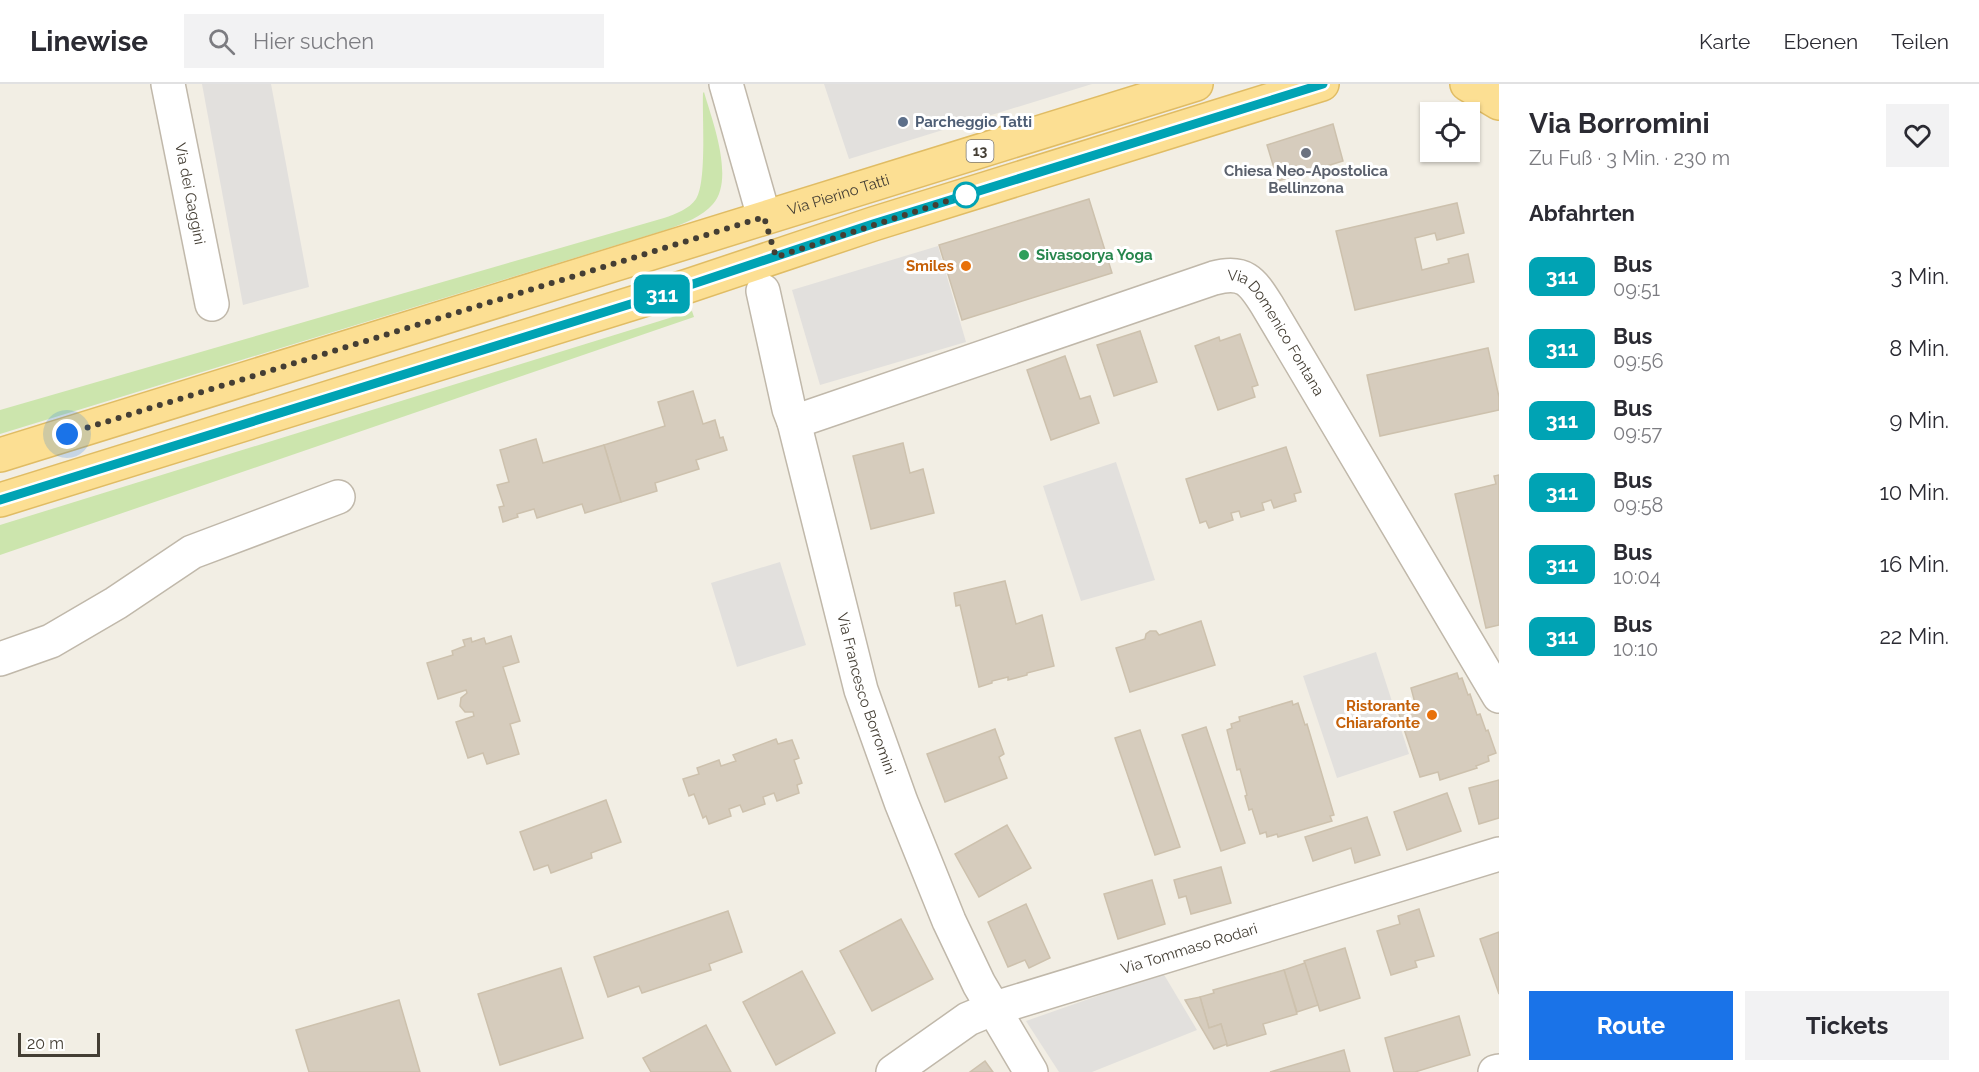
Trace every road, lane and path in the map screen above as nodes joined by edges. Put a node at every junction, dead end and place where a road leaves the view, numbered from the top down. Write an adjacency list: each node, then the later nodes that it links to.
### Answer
1 (168, 84): 10 (street, Via dei Gaggini)
2 (726, 84): 7 (street)
3 (1196, 84): 7 (main road, Via Pierino Tatti / 13)
4 (1323, 84): 8 (main road)
5 (1467, 84): 6 (main road)
6 (1499, 103)
7 (764, 217): 8 (main road); 12 (main road, Via Pierino Tatti / 13)
8 (776, 257): 14 (main road)
9 (763, 291): 11 (street, Via Francesco Borromini)
10 (212, 304)
11 (794, 422): 16 (street, Via Domenico Fontana); 18 (street, Via Francesco Borromini)
12 (0, 455)
13 (338, 497): 15 (street)
14 (0, 500)
15 (0, 659)
16 (1499, 696)
17 (1499, 854): 18 (street, Via Tommaso Rodari)
18 (992, 1009): 19 (street, Via Tommaso Rodari); 20 (street, Via Francesco Borromini)
19 (893, 1072)
20 (1031, 1072)

